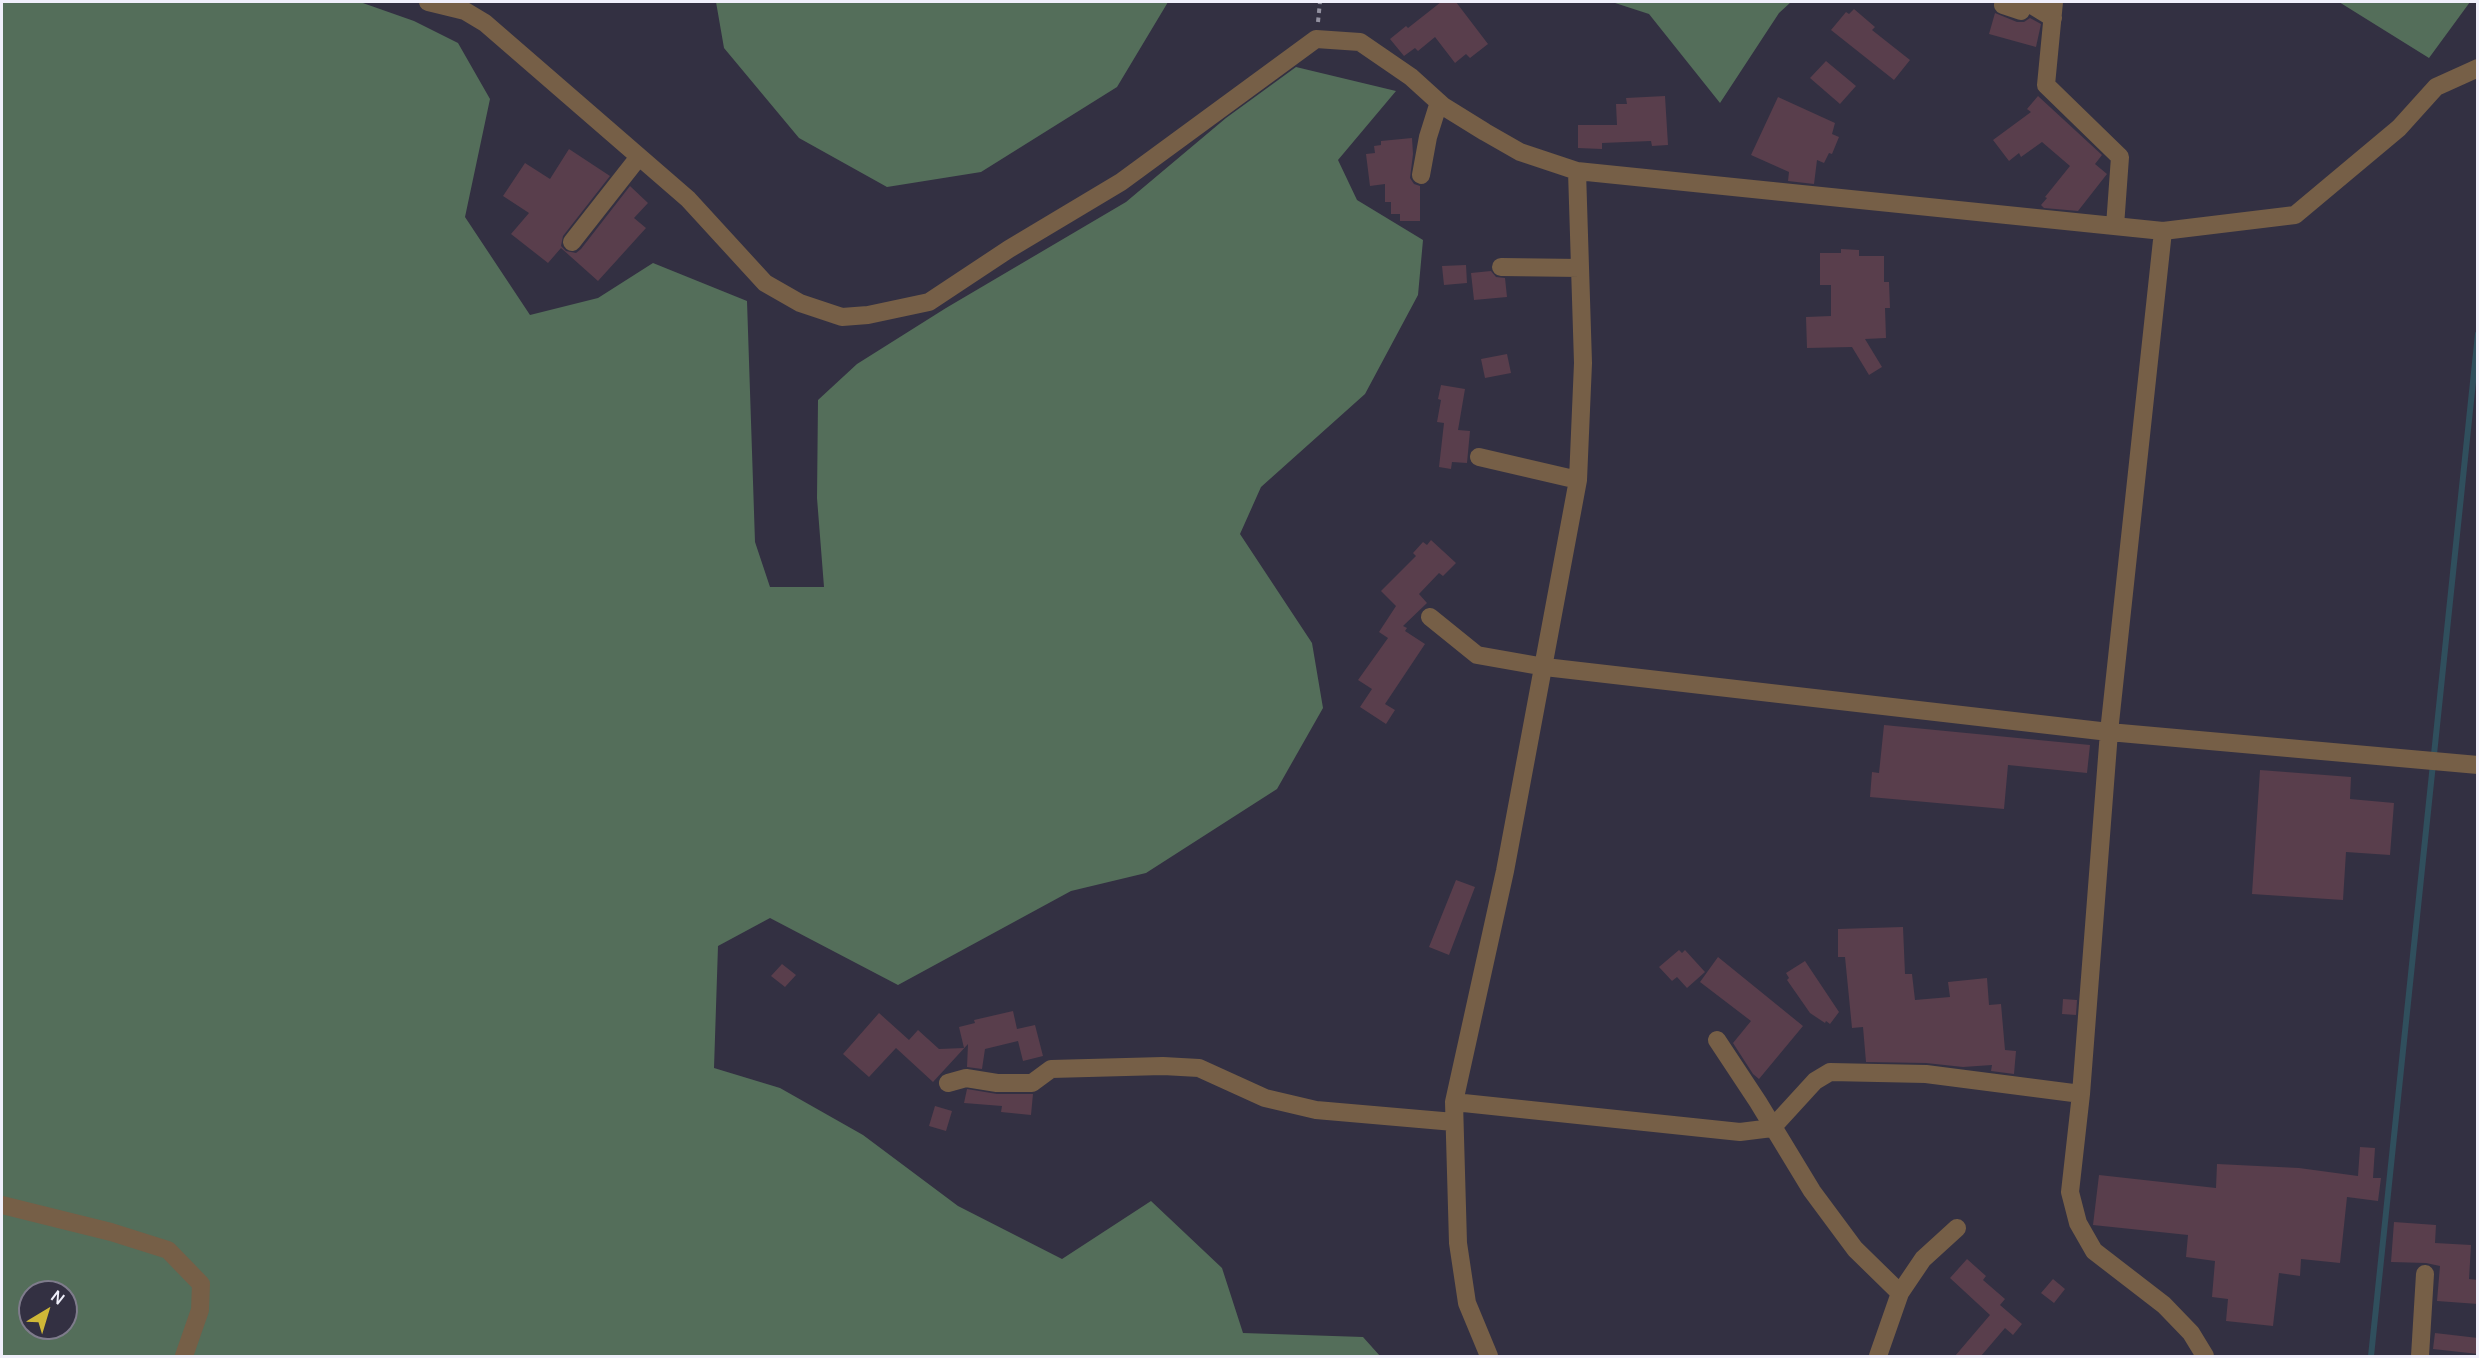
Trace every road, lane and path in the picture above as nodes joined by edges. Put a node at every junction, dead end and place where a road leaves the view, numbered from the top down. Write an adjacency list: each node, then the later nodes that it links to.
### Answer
1 (428, 2): 7 (street)
2 (2025, 2): 3 (street); 4 (street)
3 (2003, 4)
4 (2054, 10): 10 (street)
5 (2474, 69): 11 (street)
6 (1439, 102): 7 (street); 8 (street); 9 (street)
7 (639, 158): 12 (street)
8 (1577, 171): 10 (street); 14 (street)
9 (1421, 175)
10 (2115, 226): 11 (street)
11 (2163, 231): 19 (street)
12 (572, 242)
13 (1501, 267): 14 (street)
14 (1580, 268): 16 (street)
15 (1479, 457): 16 (street)
16 (1578, 480): 18 (street)
17 (1430, 617): 18 (street)
18 (1545, 667): 19 (street); 24 (street)
19 (2109, 732): 20 (street); 23 (street)
20 (2470, 764)
21 (1717, 1040): 26 (street)
22 (948, 1083): 25 (street)
23 (2080, 1094): 26 (street); 34 (street)
24 (1454, 1102): 25 (street); 26 (street)
25 (1454, 1122): 32 (street)
26 (1772, 1128): 30 (street)
27 (2, 1205): 31 (street)
28 (1957, 1228): 30 (street)
29 (2425, 1274): 35 (street)
30 (1900, 1293): 33 (street)
31 (184, 1356)
32 (1489, 1356)
33 (1878, 1356)
34 (2205, 1356)
35 (2420, 1356)

